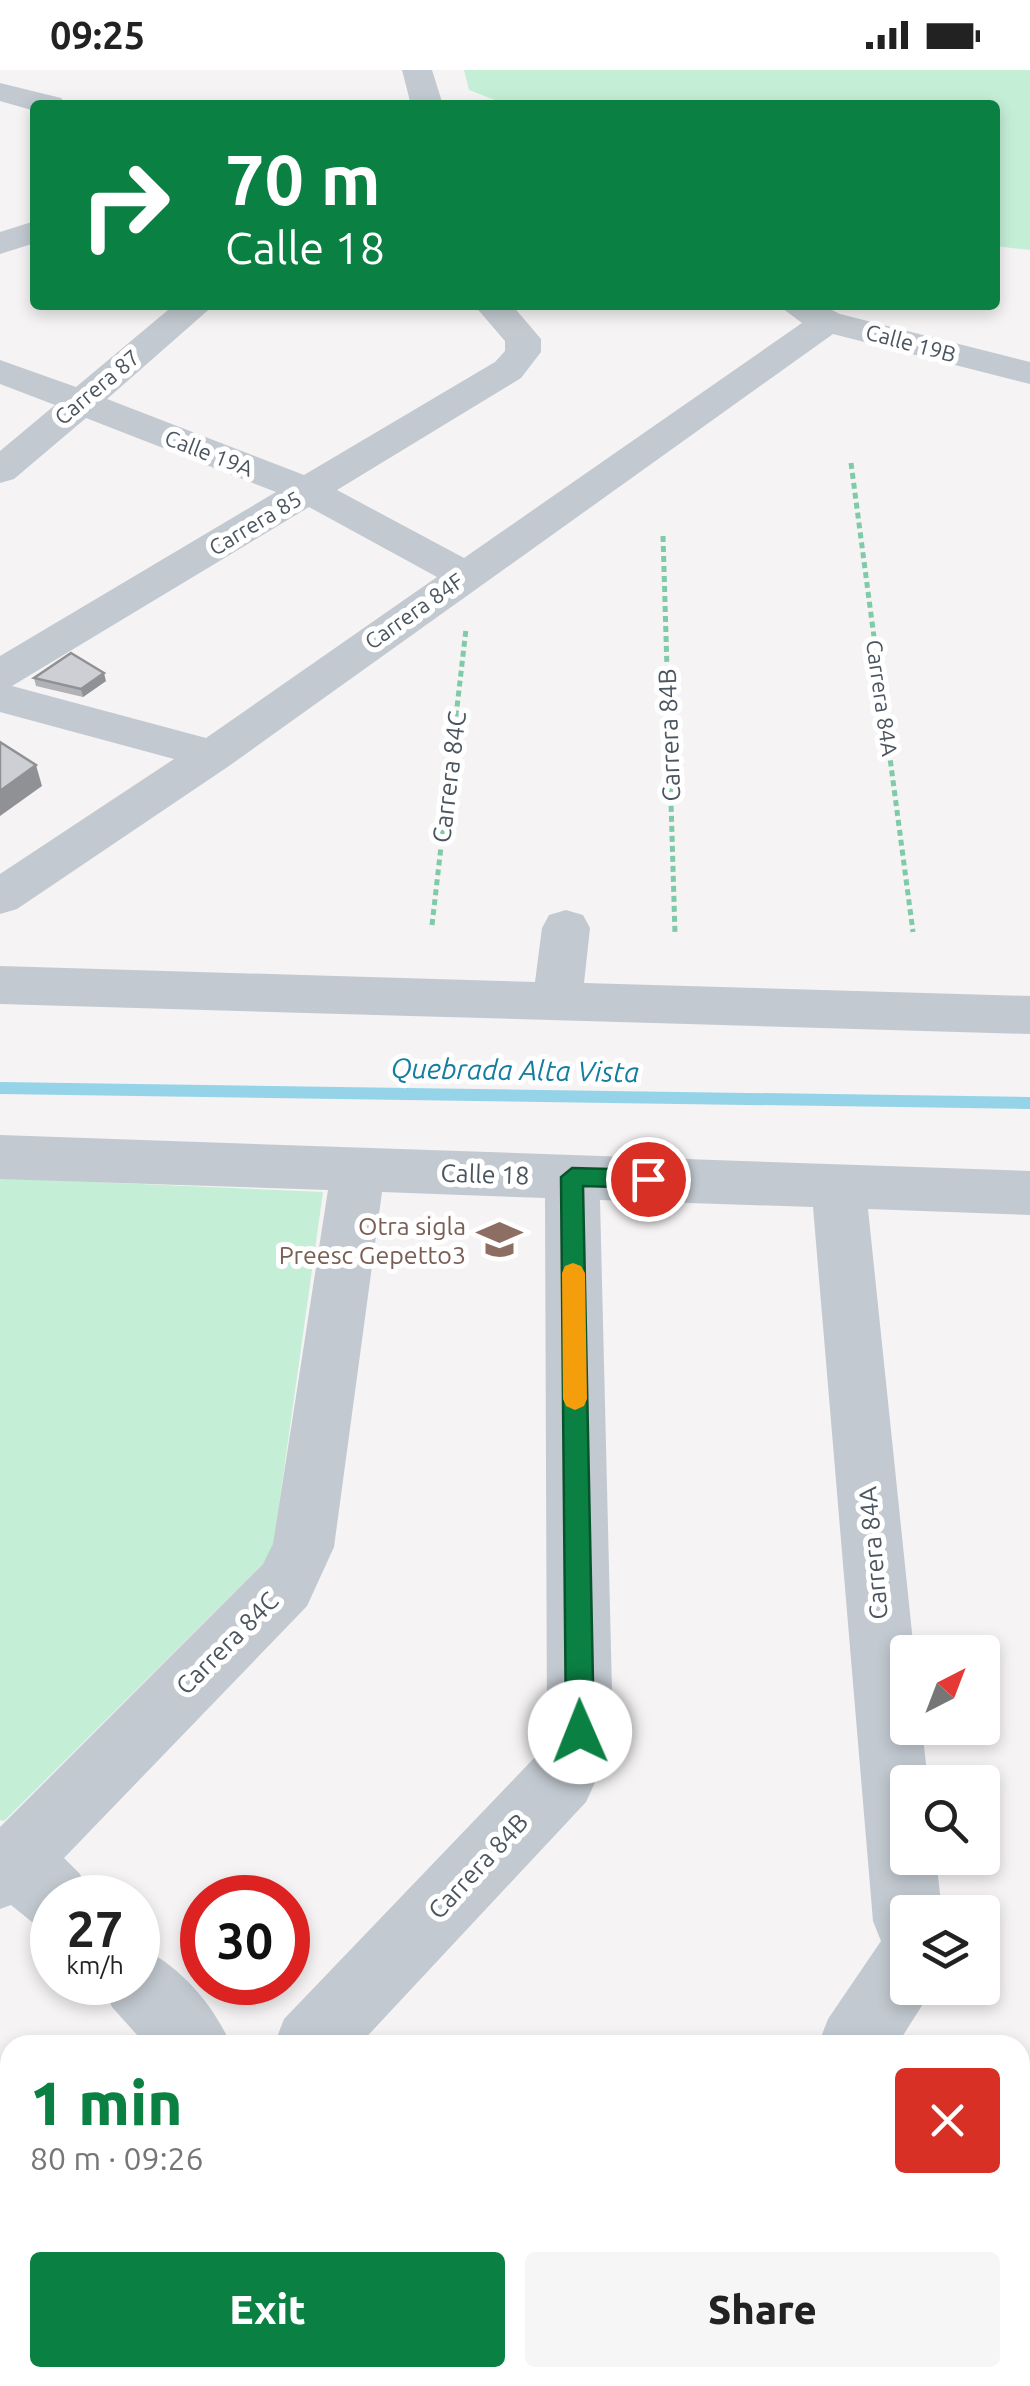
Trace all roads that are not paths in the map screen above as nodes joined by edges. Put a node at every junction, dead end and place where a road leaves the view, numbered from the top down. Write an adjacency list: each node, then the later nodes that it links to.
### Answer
1 (417, 70): 4 (street)
2 (0, 92): 3 (street)
3 (31, 100)
4 (426, 100)
5 (30, 107): 6 (street)
6 (0, 116)
7 (30, 233): 8 (street)
8 (0, 244)
9 (190, 310): 14 (street, Carrera 87)
10 (497, 310): 16 (street, Carrera 85)
11 (811, 313): 13 (street, Calle 19B); 17 (street, Carrera 84F)
12 (0, 371): 14 (street, Calle 19A)
13 (1030, 373)
14 (77, 403): 15 (street, Carrera 87); 16 (street, Calle 19A)
15 (0, 471)
16 (310, 491): 17 (street, Calle 19A); 18 (street, Carrera 85)
17 (464, 576): 20 (street, Carrera 84F)
18 (0, 674)
19 (0, 697): 20 (street)
20 (212, 755): 21 (street, Carrera 84F)
21 (0, 898)
22 (566, 928): 24 (street)
23 (0, 985): 24 (street)
24 (556, 1002): 25 (street)
25 (1030, 1015)
26 (0, 1156): 27 (street, Calle 18)
27 (358, 1170): 28 (street, Calle 18); 31 (street, Carrera 84C)
28 (572, 1177): 29 (street, Calle 18); 36 (street, Carrera 84B)
29 (838, 1185): 30 (street, Calle 18); 32 (street, Carrera 84A)
30 (1030, 1192)
31 (16, 1876)
32 (906, 1895)
33 (890, 1995): 37 (street)
34 (158, 2005): 35 (street)
35 (186, 2035)
36 (319, 2035)
37 (861, 2035)

